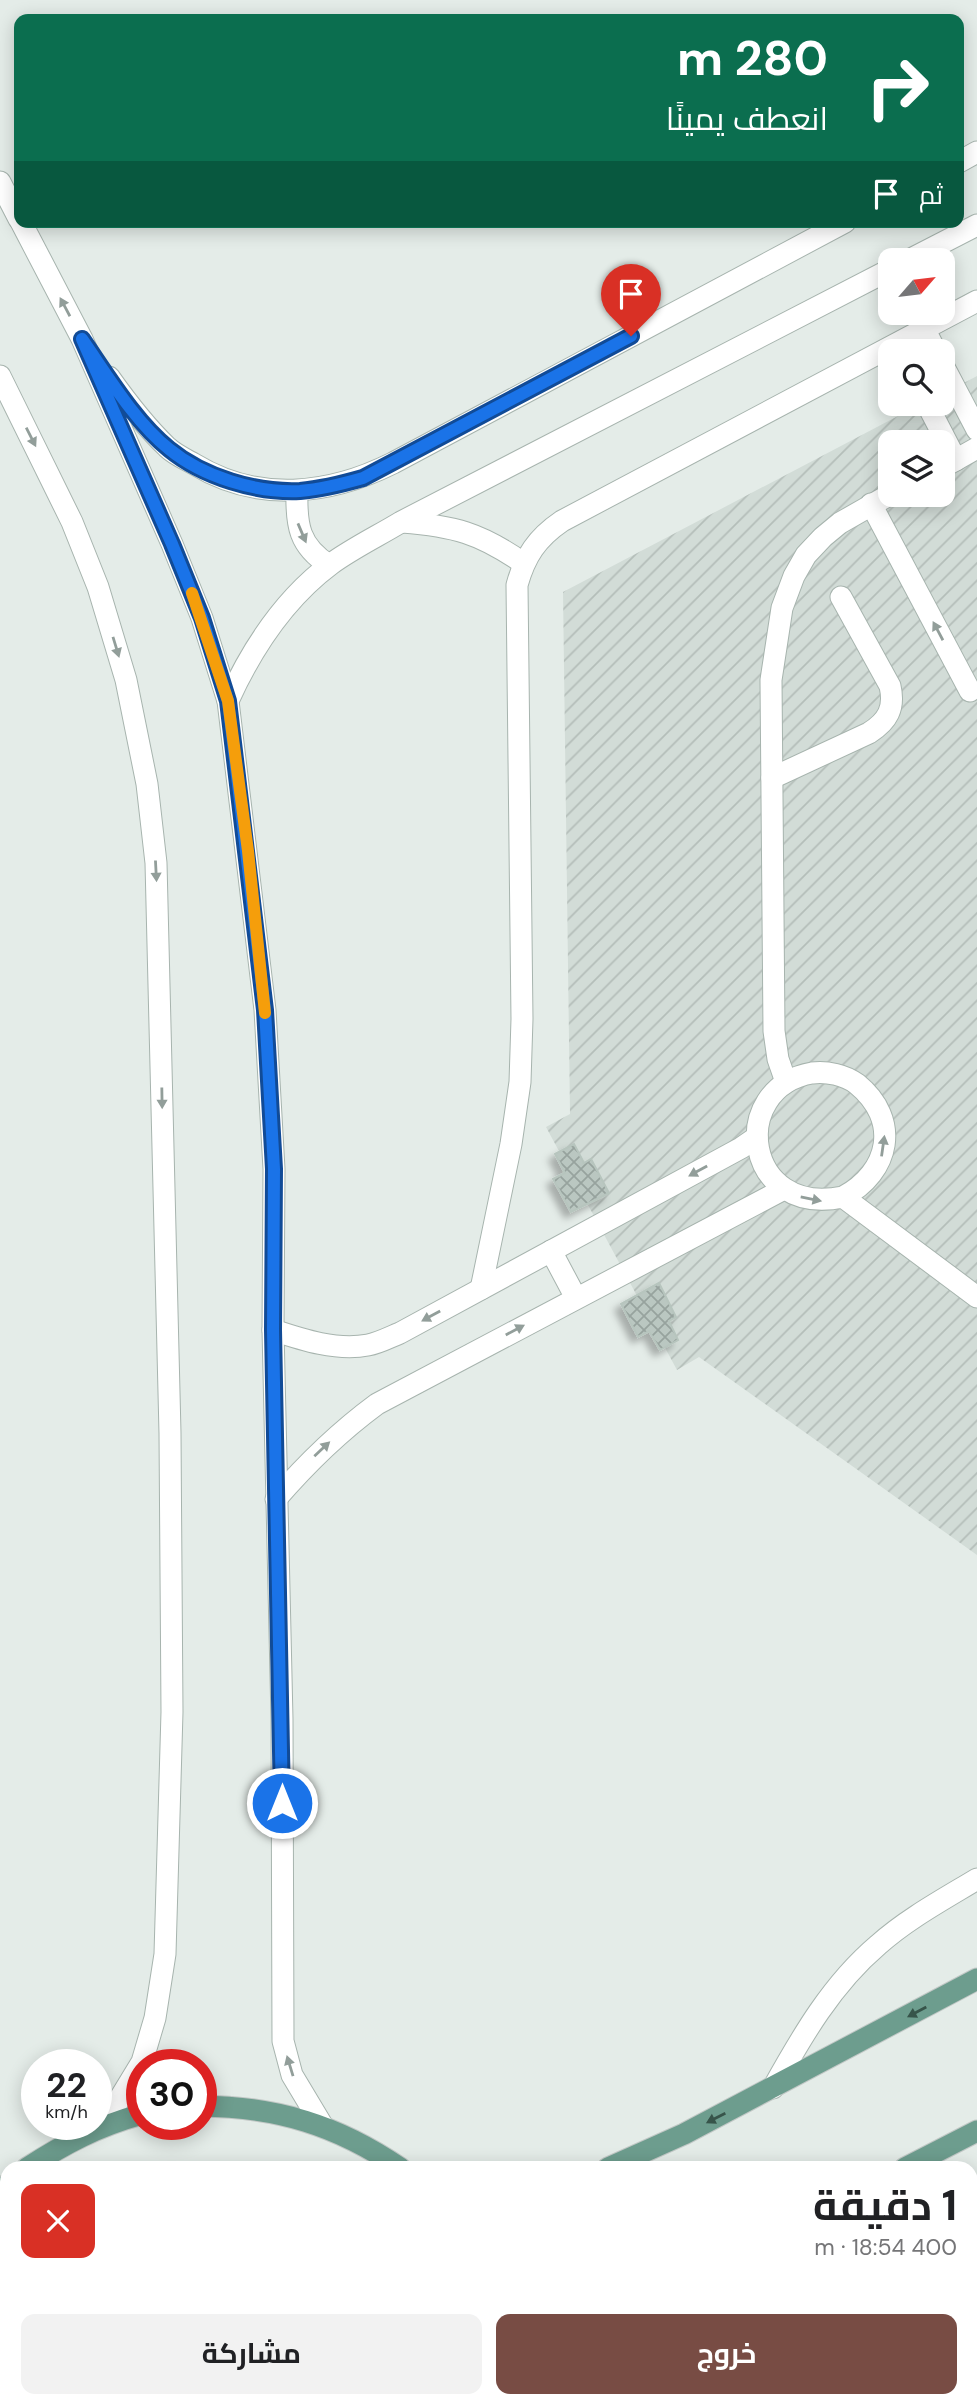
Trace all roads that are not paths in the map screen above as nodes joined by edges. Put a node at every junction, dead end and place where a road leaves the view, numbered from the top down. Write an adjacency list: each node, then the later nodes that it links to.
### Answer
1 (0, 182): 2 (street)
2 (14, 209)
3 (977, 225): 6 (street)
4 (24, 228): 10 (street, one-way to 4)
5 (834, 228): 19 (street)
6 (932, 248)
7 (878, 276): 22 (street)
8 (977, 301): 9 (street)
9 (924, 328): 11 (street); 12 (street)
10 (82, 339): 19 (street); 27 (street)
11 (909, 339)
12 (930, 339)
13 (878, 358): 23 (street)
14 (0, 376): 43 (street, one-way to 43)
15 (955, 388): 16 (street)
16 (977, 430)
17 (977, 448): 18 (street)
18 (955, 460)
19 (297, 491): 24 (street, one-way to 24)
20 (878, 500): 21 (street)
21 (871, 504): 26 (street, one-way to 21); 28 (street)
22 (401, 522): 23 (street); 24 (street)
23 (523, 563): 34 (street)
24 (330, 565): 27 (street)
25 (841, 597): 28 (street)
26 (970, 691)
27 (228, 701): 37 (street)
28 (772, 778): 29 (street)
29 (786, 1082): 30 (street); 32 (street, one-way to 29)
30 (757, 1137): 31 (street); 33 (street, one-way to 33)
31 (784, 1189): 32 (street, one-way to 32); 36 (street)
32 (843, 1197): 35 (street)
33 (551, 1251): 34 (street); 36 (street)
34 (481, 1289): 37 (street, one-way to 37)
35 (977, 1297)
36 (576, 1298): 38 (street, one-way to 36)
37 (273, 1330): 38 (street)
38 (276, 1499): 44 (street, one-way to 38)
39 (977, 1879): 41 (street)
40 (977, 1979): 41 (main road, one-way to 41)
41 (773, 2088): 49 (main road, one-way to 49)
42 (217, 2106): 44 (main road)
43 (112, 2111)
44 (322, 2126): 48 (main road)
45 (977, 2132): 50 (main road)
46 (73, 2140): 47 (main road)
47 (38, 2161)
48 (389, 2161)
49 (624, 2161)
50 (919, 2161)

